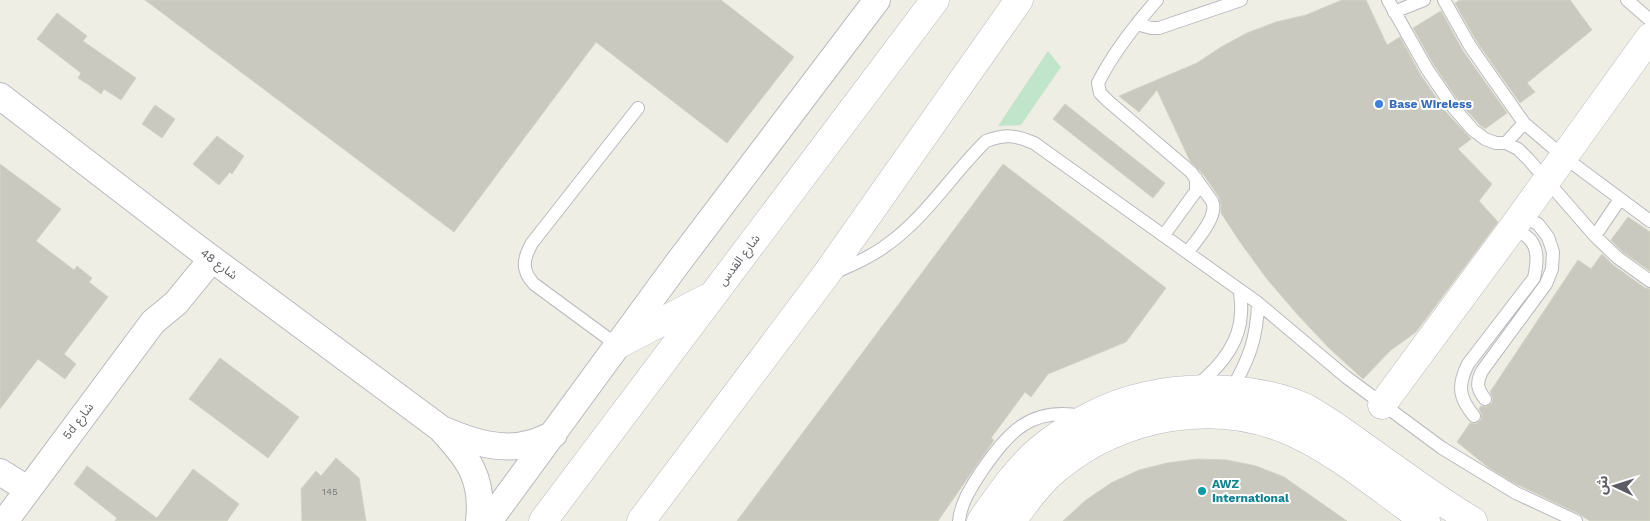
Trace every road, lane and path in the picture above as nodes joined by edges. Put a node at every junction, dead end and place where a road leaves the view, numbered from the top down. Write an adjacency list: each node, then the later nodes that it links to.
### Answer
1 (877, 0): 33 (street)
2 (935, 0): 31 (street, شارع القدس)
3 (1018, 0): 28 (street)
4 (1157, 0): 12 (lane)
5 (1241, 0): 12 (lane)
6 (1388, 0): 10 (lane)
7 (1424, 0): 10 (lane)
8 (1444, 0): 16 (lane)
9 (1627, 0): 11 (lane)
10 (1394, 12): 17 (lane)
11 (1650, 20)
12 (1137, 24): 19 (lane)
13 (1646, 51): 18 (street)
14 (0, 96): 27 (street, شارع 48)
15 (638, 108): 33 (lane)
16 (1524, 123): 17 (lane); 18 (lane)
17 (1506, 143): 20 (lane)
18 (1564, 157): 20 (street); 21 (lane)
19 (1196, 178): 24 (lane); 26 (lane)
20 (1546, 180): 23 (street); 25 (lane)
21 (1620, 200): 22 (lane); 25 (lane)
22 (1650, 221)
23 (1516, 223): 36 (lane); 37 (street); 38 (lane)
24 (1164, 235): 26 (lane); 28 (lane)
25 (1595, 236): 29 (lane)
26 (1188, 252): 30 (lane)
27 (204, 253): 40 (street, شارع 48); 43 (street, 5d شارع)
28 (825, 276): 47 (street)
29 (1650, 281)
30 (1240, 290): 32 (lane); 34 (lane)
31 (712, 295): 33 (street); 46 (street, شارع القدس)
32 (1258, 303): 35 (lane); 37 (lane)
33 (617, 345): 41 (street)
34 (1190, 390): 35 (street); 39 (street)
35 (1231, 390): 52 (street)
36 (1485, 399)
37 (1382, 404): 53 (lane)
38 (1474, 416)
39 (1089, 417): 48 (lane); 49 (street)
40 (440, 428): 41 (street, شارع 48); 44 (street, شارع 48)
41 (554, 434): 45 (street)
42 (0, 472): 43 (street)
43 (11, 504)
44 (479, 521)
45 (489, 521)
46 (543, 521)
47 (641, 521)
48 (959, 521)
49 (981, 521)
50 (1012, 521): 51 (street)
51 (1426, 521)
52 (1473, 521)
53 (1576, 521)

